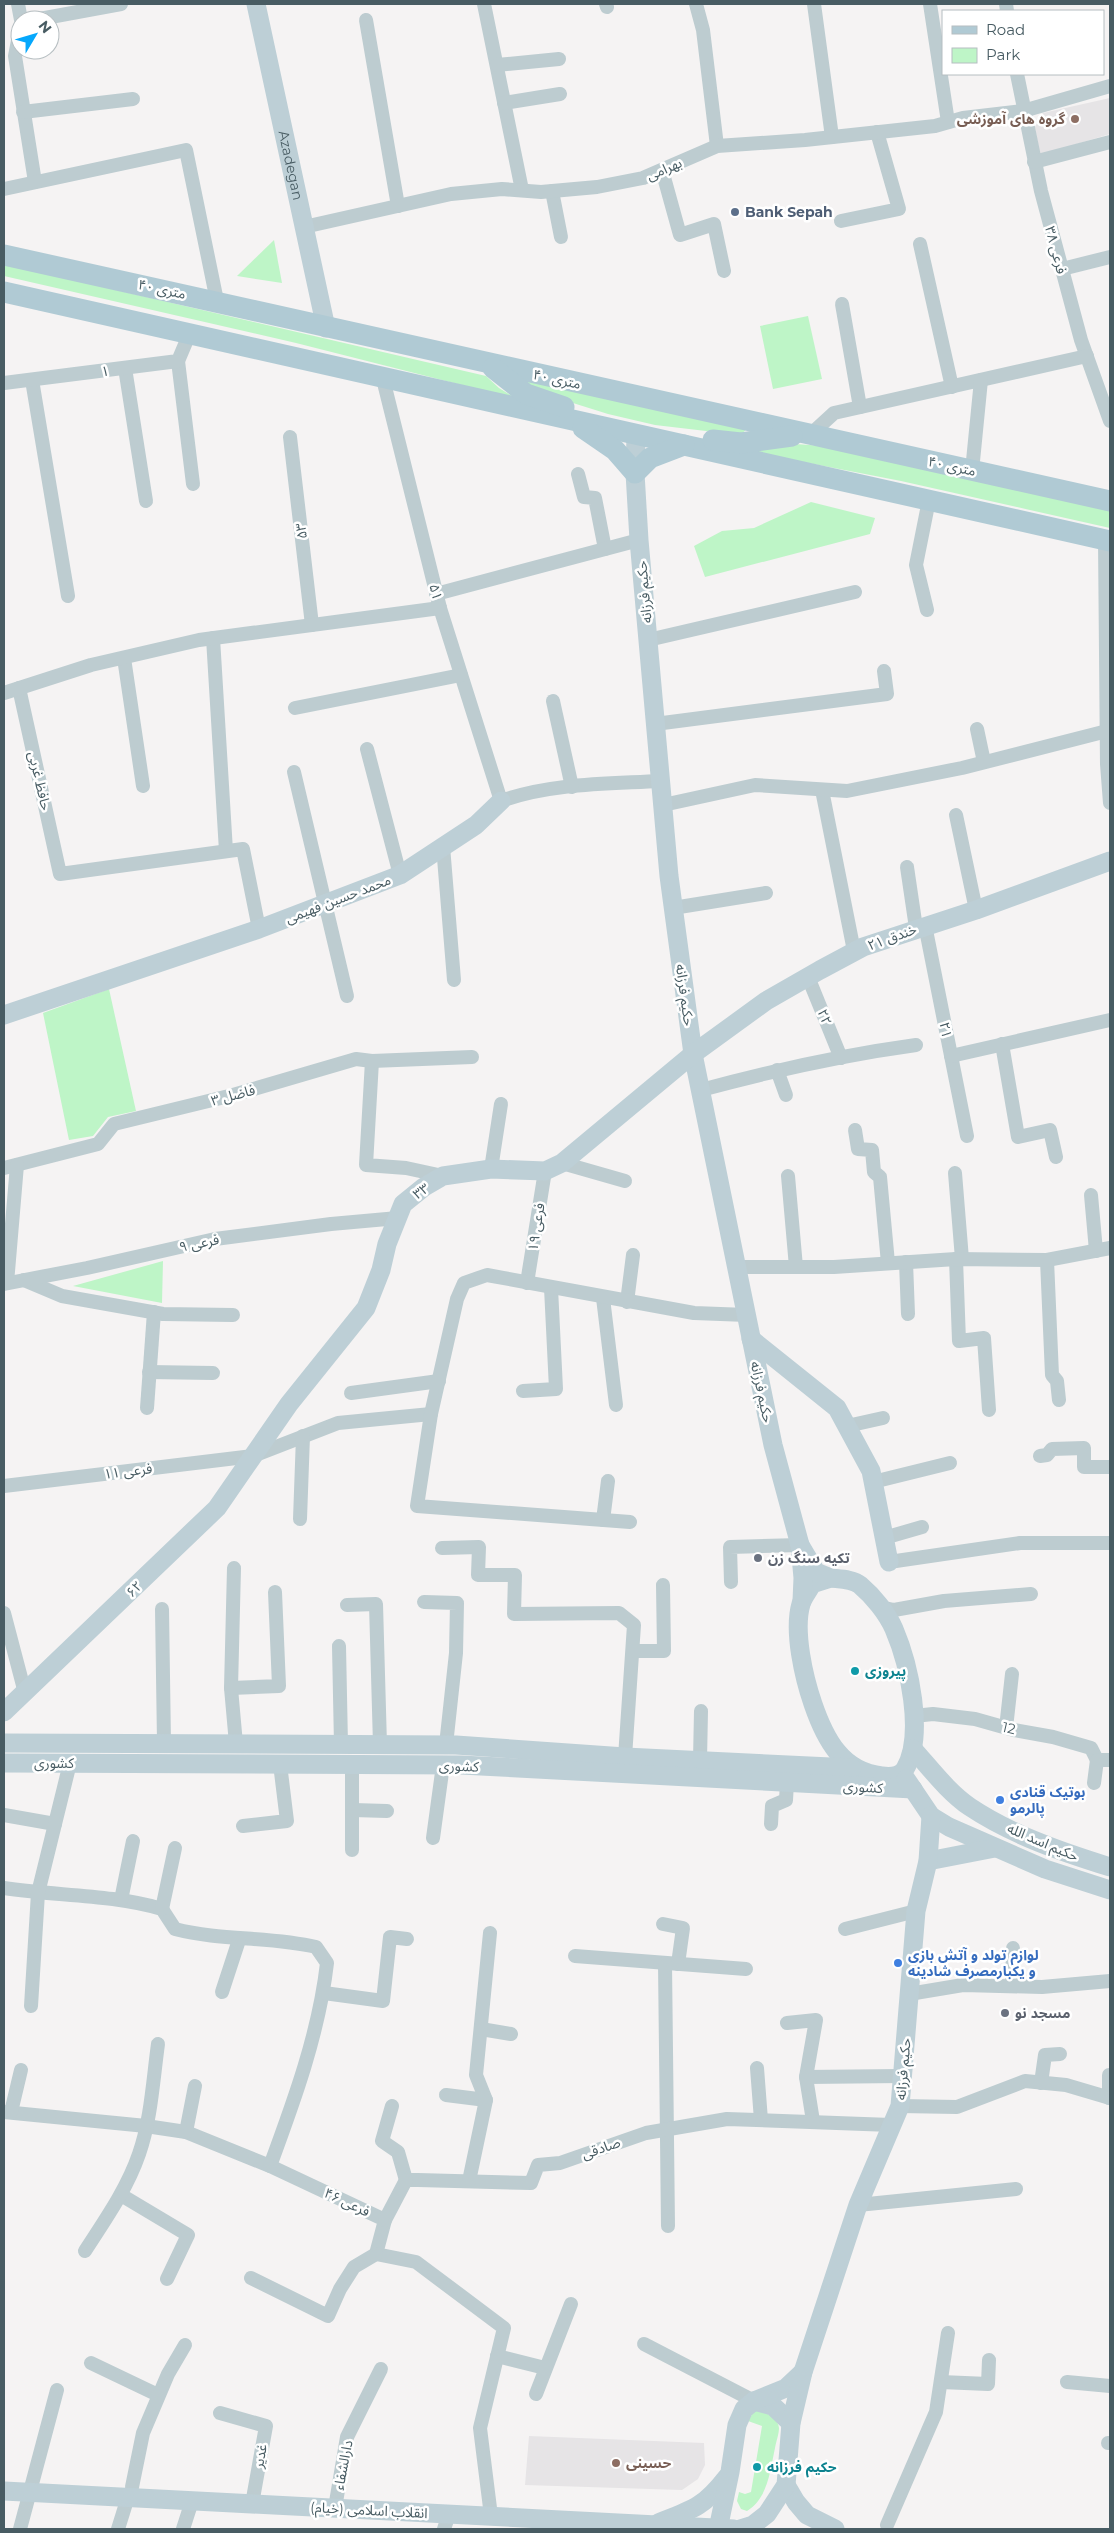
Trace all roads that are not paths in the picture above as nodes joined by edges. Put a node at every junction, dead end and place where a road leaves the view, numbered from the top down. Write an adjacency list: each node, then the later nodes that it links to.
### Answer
1 (121, 4): 7 (street)
2 (256, 4): 32 (main road, Azadegan)
3 (484, 4): 11 (street)
4 (696, 4): 23 (street)
5 (814, 4): 21 (street)
6 (930, 4): 19 (street)
7 (60, 15)
8 (366, 20): 30 (street)
9 (9, 58): 18 (street)
10 (559, 59): 11 (street)
11 (497, 65): 16 (street)
12 (1017, 75): 17 (street, فرعی ۳۸)
13 (1110, 86): 17 (street, بهرامی)
14 (560, 94): 16 (street)
15 (134, 98): 18 (street)
16 (504, 103): 28 (street)
17 (1023, 111): 19 (street, بهرامی); 24 (street, فرعی ۳۸)
18 (23, 112): 26 (street)
19 (948, 122): 20 (street, بهرامی)
20 (877, 132): 21 (street, بهرامی); 31 (street)
21 (832, 137): 23 (street, بهرامی)
22 (1110, 142): 24 (street)
23 (717, 146): 25 (street, بهرامی)
24 (1034, 162): 37 (street, فرعی ۳۸)
25 (662, 170): 29 (street, بهرامی); 38 (street)
26 (35, 182): 27 (street); 40 (street)
27 (4, 189)
28 (522, 190): 29 (street, بهرامی); 30 (street, بهرامی)
29 (552, 191): 33 (street)
30 (398, 206): 32 (street, بهرامی)
31 (841, 221)
32 (304, 228): 42 (main road, Azadegan)
33 (561, 237)
34 (920, 244): 52 (street)
35 (4, 255): 40 (main road, ۴۰ متری)
36 (1110, 257): 37 (street)
37 (1062, 268): 44 (street, فرعی ۳۸)
38 (724, 271)
39 (4, 292): 43 (main road)
40 (217, 302): 42 (main road, ۴۰ متری)
41 (842, 304): 54 (street)
42 (326, 328): 46 (main road, ۴۰ متری)
43 (189, 335): 45 (street); 48 (main road)
44 (1087, 356): 50 (street); 53 (street, فرعی ۳۸)
45 (178, 362): 47 (street, ۱); 64 (street)
46 (486, 363): 57 (main road); 58 (main road, ۴۰ متری)
47 (125, 368): 49 (street, ۱); 66 (street)
48 (383, 379): 55 (main road); 72 (street, ۵۱)
49 (32, 380): 51 (street, ۱); 73 (street)
50 (981, 380): 52 (street); 61 (street)
51 (4, 383)
52 (952, 387): 54 (street)
53 (1107, 400): 56 (street, فرعی ۳۸)
54 (860, 407): 58 (street)
55 (572, 421): 57 (main road); 62 (main road)
56 (1110, 421)
57 (636, 435): 58 (main road); 60 (main road); 62 (main road, حکیم فرزانه)
58 (810, 435): 61 (main road, ۴۰ متری)
59 (290, 437): 76 (street, ۵۳)
60 (684, 445): 62 (main road); 65 (main road)
61 (972, 471): 67 (main road, ۴۰ متری)
62 (636, 473): 68 (main road, حکیم فرزانه)
63 (578, 474): 70 (street)
64 (194, 484)
65 (929, 500): 69 (main road); 75 (street)
66 (146, 501)
67 (1110, 501)
68 (639, 540): 70 (street); 78 (main road, حکیم فرزانه)
69 (1108, 540): 88 (street)
70 (605, 549): 72 (street)
71 (855, 592): 78 (street)
72 (436, 594): 74 (street, ۵۱)
73 (68, 596)
74 (440, 608): 76 (street); 81 (street, ۵۱)
75 (927, 610)
76 (312, 625): 77 (street)
77 (213, 638): 79 (street); 102 (street)
78 (648, 640): 86 (main road, حکیم فرزانه)
79 (124, 658): 82 (street); 94 (street)
80 (884, 671): 86 (street)
81 (461, 675): 85 (street); 97 (street, ۵۱)
82 (19, 688): 83 (street); 102 (street, حافظ غربی)
83 (4, 693)
84 (553, 701): 95 (street)
85 (295, 708)
86 (655, 724): 93 (main road, حکیم فرزانه)
87 (977, 729): 90 (street)
88 (1107, 731): 90 (street); 91 (street)
89 (367, 749): 105 (street)
90 (984, 762): 96 (street)
91 (1109, 764): 98 (street)
92 (294, 772): 107 (street)
93 (660, 781): 95 (street, محمد حسین فهیمی); 99 (main road, حکیم فرزانه)
94 (143, 786)
95 (572, 787): 97 (street, محمد حسین فهیمی)
96 (822, 790): 99 (street); 112 (street)
97 (502, 801): 101 (main road, محمد حسین فهیمی)
98 (1110, 803)
99 (663, 806): 108 (main road, حکیم فرزانه)
100 (956, 815): 109 (street)
101 (443, 846): 105 (main road, محمد حسین فهیمی); 114 (street)
102 (226, 851): 111 (street)
103 (1110, 861): 109 (main road, ۲۱ خندق)
104 (906, 867): 110 (street, ۲۱)
105 (400, 875): 107 (main road, محمد حسین فهیمی)
106 (766, 893): 108 (street)
107 (325, 903): 111 (main road, محمد حسین فهیمی); 115 (street)
108 (673, 908): 120 (main road, حکیم فرزانه)
109 (976, 910): 110 (main road, ۲۱ خندق)
110 (920, 926): 112 (main road, ۲۱ خندق); 121 (street, ۲۱)
111 (259, 928): 116 (main road, محمد حسین فهیمی)
112 (854, 951): 113 (main road, ۲۱ خندق)
113 (808, 976): 120 (main road, ۲۱ خندق); 123 (street, ۲۲)
114 (454, 980)
115 (347, 996)
116 (4, 1015)
117 (1110, 1020): 118 (street)
118 (1002, 1044): 121 (street); 131 (street)
119 (916, 1045): 123 (street)
120 (693, 1054): 126 (main road, حکیم فرزانه); 132 (main road, ۳۳)
121 (951, 1056): 130 (street, ۲۱)
122 (472, 1057): 124 (street, فاضل ۳)
123 (841, 1058): 125 (street)
124 (372, 1061): 133 (street, فاضل ۳); 137 (street)
125 (777, 1070): 126 (street); 127 (street)
126 (701, 1090): 149 (main road, حکیم فرزانه)
127 (786, 1095)
128 (501, 1104): 134 (street)
129 (855, 1130): 148 (street)
130 (966, 1136)
131 (1056, 1157)
132 (562, 1163): 135 (main road, ۳۳); 139 (street)
133 (10, 1167): 153 (street)
134 (491, 1169): 135 (main road, ۳۳); 137 (main road, ۳۳)
135 (545, 1171): 152 (street, فرعی ۱۹)
136 (955, 1173): 145 (street)
137 (443, 1176): 141 (main road, ۳۳)
138 (788, 1176): 150 (street)
139 (625, 1181)
140 (1090, 1196): 143 (street)
141 (398, 1218): 151 (street, فرعی ۹); 175 (main road, ۳۳)
142 (1110, 1248): 143 (street)
143 (1096, 1251): 146 (street)
144 (633, 1255): 156 (street)
145 (959, 1259): 146 (street); 147 (street); 170 (street)
146 (1047, 1260): 167 (street)
147 (906, 1262): 148 (street); 158 (street)
148 (888, 1263): 150 (street)
149 (737, 1267): 150 (street); 160 (main road, حکیم فرزانه)
150 (796, 1267)
151 (24, 1280): 153 (street, فرعی ۹); 157 (street)
152 (527, 1283): 154 (street); 164 (street)
153 (6, 1284)
154 (551, 1288): 155 (street); 165 (street)
155 (603, 1298): 156 (street); 168 (street)
156 (627, 1302): 160 (street)
157 (154, 1312): 159 (street); 162 (street)
158 (908, 1314)
159 (233, 1315)
160 (746, 1315): 161 (main road, حکیم فرزانه)
161 (751, 1339): 173 (main road); 188 (main road, حکیم فرزانه)
162 (149, 1372): 163 (street); 169 (street)
163 (213, 1373)
164 (439, 1381): 166 (street); 171 (street)
165 (523, 1391)
166 (351, 1393)
167 (1059, 1400)
168 (616, 1405)
169 (147, 1408)
170 (989, 1410)
171 (431, 1414): 174 (street, فرعی ۱۱); 183 (street)
172 (883, 1418): 173 (street)
173 (847, 1426): 180 (main road)
174 (303, 1436): 175 (street, فرعی ۱۱); 182 (street)
175 (253, 1456): 181 (street, فرعی ۱۱); 207 (main road, ۶۲)
176 (1040, 1456): 178 (street)
177 (950, 1463): 180 (street)
178 (1110, 1467)
179 (608, 1481): 183 (street)
180 (873, 1482): 186 (main road)
181 (4, 1486)
182 (300, 1519)
183 (603, 1520): 184 (street)
184 (630, 1522)
185 (922, 1527): 186 (street)
186 (884, 1538): 190 (main road)
187 (1110, 1543): 190 (street)
188 (800, 1545): 192 (main road); 193 (street); 198 (main road)
189 (442, 1548): 204 (street)
190 (889, 1562)
191 (234, 1568): 206 (street)
192 (831, 1578): 198 (main road); 200 (main road)
193 (731, 1582)
194 (664, 1585): 204 (street)
195 (275, 1592): 206 (street)
196 (1031, 1594): 200 (street)
197 (424, 1602): 217 (street)
198 (801, 1604): 227 (main road)
199 (348, 1605): 216 (street)
200 (880, 1607): 210 (main road)
201 (162, 1609): 213 (street)
202 (4, 1613): 207 (street)
203 (339, 1646): 215 (street)
204 (633, 1651): 219 (street)
205 (1012, 1674): 211 (street)
206 (231, 1688): 214 (street)
207 (25, 1692): 209 (main road, ۶۲)
208 (701, 1711): 220 (street)
209 (4, 1712)
210 (914, 1716): 211 (street, 12); 218 (main road)
211 (1006, 1728): 221 (street, 12)
212 (4, 1742): 213 (main road, کشوری)
213 (164, 1744): 214 (main road, کشوری)
214 (236, 1744): 215 (main road, کشوری)
215 (341, 1745): 216 (main road, کشوری)
216 (380, 1745): 217 (main road, کشوری)
217 (446, 1745): 219 (main road, کشوری)
218 (913, 1749): 228 (main road); 245 (main road, حکیم اسد الله)
219 (625, 1757): 220 (main road, کشوری)
220 (700, 1760): 227 (main road, کشوری)
221 (1103, 1760): 230 (street)
222 (4, 1763): 223 (main road, کشوری)
223 (70, 1763): 224 (main road, کشوری); 236 (street)
224 (280, 1764): 225 (main road, کشوری); 238 (street)
225 (352, 1765): 226 (main road, کشوری); 232 (street)
226 (443, 1765): 229 (main road, کشوری); 239 (street)
227 (852, 1768): 228 (main road, کشوری)
228 (902, 1773): 231 (main road)
229 (787, 1783): 231 (main road, کشوری); 237 (street)
230 (1094, 1783)
231 (913, 1790): 235 (main road)
232 (354, 1810): 233 (street); 243 (street)
233 (387, 1812)
234 (4, 1815): 236 (street)
235 (931, 1816): 242 (main road, حکیم اسد الله); 244 (main road, حکیم فرزانه)
236 (55, 1824): 248 (street)
237 (771, 1824)
238 (243, 1826)
239 (433, 1838)
240 (133, 1841): 249 (street)
241 (176, 1848): 250 (street)
242 (996, 1848): 244 (main road); 247 (main road, حکیم اسد الله)
243 (352, 1850)
244 (928, 1861): 251 (main road, حکیم فرزانه)
245 (1110, 1867)
246 (4, 1888): 248 (street)
247 (1110, 1890)
248 (38, 1893): 249 (street); 266 (street)
249 (121, 1900): 250 (street)
250 (162, 1909): 255 (street)
251 (916, 1911): 253 (street); 265 (main road, حکیم فرزانه)
252 (663, 1924): 259 (street)
253 (845, 1929)
254 (490, 1933): 268 (street)
255 (239, 1940): 263 (street); 264 (street)
256 (406, 1940): 264 (street)
257 (1013, 1948): 262 (street)
258 (575, 1956): 259 (street)
259 (672, 1963): 260 (street); 289 (street)
260 (746, 1969)
261 (1110, 1981): 262 (street)
262 (1012, 1986): 265 (street)
263 (222, 1992)
264 (324, 1993): 291 (street)
265 (909, 1994): 275 (main road, حکیم فرزانه)
266 (31, 2006)
267 (787, 2023): 276 (street)
268 (481, 2029): 269 (street); 281 (street)
269 (511, 2034)
270 (158, 2044): 288 (street)
271 (1060, 2054): 277 (street)
272 (757, 2068): 285 (street)
273 (21, 2070): 284 (street)
274 (1109, 2075): 280 (street)
275 (902, 2076): 276 (street); 283 (main road, حکیم فرزانه)
276 (806, 2077): 286 (street)
277 (1041, 2082): 280 (street); 283 (street)
278 (194, 2086): 290 (street)
279 (446, 2095): 281 (street)
280 (1110, 2098)
281 (486, 2100): 293 (street)
282 (392, 2106): 292 (street)
283 (900, 2106): 287 (main road, حکیم فرزانه)
284 (7, 2112): 288 (street, فرعی ۴۶)
285 (761, 2120): 286 (street, صادقی); 289 (street, صادقی)
286 (813, 2121): 287 (street, صادقی)
287 (891, 2125): 296 (main road, حکیم فرزانه)
288 (146, 2126): 290 (street, فرعی ۴۶); 295 (street)
289 (668, 2129): 293 (street, صادقی); 298 (street)
290 (186, 2132): 291 (street, فرعی ۴۶)
291 (270, 2166): 297 (street, فرعی ۴۶)
292 (406, 2180): 293 (street, صادقی); 297 (street)
293 (469, 2181)
294 (1016, 2189): 296 (street)
295 (121, 2195): 299 (street); 302 (street)
296 (858, 2205): 312 (main road, حکیم فرزانه)
297 (385, 2220): 300 (street, فرعی ۴۶)
298 (668, 2226)
299 (85, 2252)
300 (376, 2254): 301 (street); 307 (street)
301 (251, 2278)
302 (167, 2280)
303 (571, 2304): 310 (street)
304 (948, 2333): 313 (street)
305 (644, 2344): 319 (street)
306 (186, 2345): 318 (street)
307 (497, 2356): 310 (street); 330 (street)
308 (988, 2360): 313 (street)
309 (92, 2364): 318 (street)
310 (545, 2368): 317 (street)
311 (381, 2369): 329 (street, دارالشفاء)
312 (803, 2372): 319 (main road); 321 (main road, حکیم فرزانه)
313 (940, 2382): 334 (street)
314 (1066, 2382): 315 (street)
315 (1110, 2386)
316 (58, 2390): 325 (street)
317 (536, 2394)
318 (158, 2395): 326 (street)
319 (754, 2401): 321 (main road); 322 (main road)
320 (220, 2413): 328 (street, غدیر)
321 (791, 2423): 323 (main road, حکیم فرزانه)
322 (730, 2472): 333 (main road); 338 (main road)
323 (786, 2484): 339 (main road); 340 (main road)
324 (4, 2491): 325 (main road, انقلاب اسلامی (خیام))
325 (29, 2492): 326 (main road, انقلاب اسلامی (خیام)); 335 (street)
326 (130, 2492): 327 (main road, انقلاب اسلامی (خیام)); 336 (street)
327 (192, 2501): 328 (main road, انقلاب اسلامی (خیام)); 337 (street)
328 (252, 2504): 329 (main road, انقلاب اسلامی (خیام))
329 (335, 2508): 331 (main road, انقلاب اسلامی (خیام))
330 (491, 2516): 331 (main road, انقلاب اسلامی (خیام)); 332 (main road, انقلاب اسلامی (خیام))
331 (446, 2522)
332 (561, 2525): 333 (main road, انقلاب اسلامی (خیام))
333 (652, 2525): 338 (main road, انقلاب اسلامی (خیام))
334 (887, 2525)
335 (20, 2529)
336 (118, 2529)
337 (182, 2529)
338 (723, 2529)
339 (740, 2529)
340 (835, 2529)

